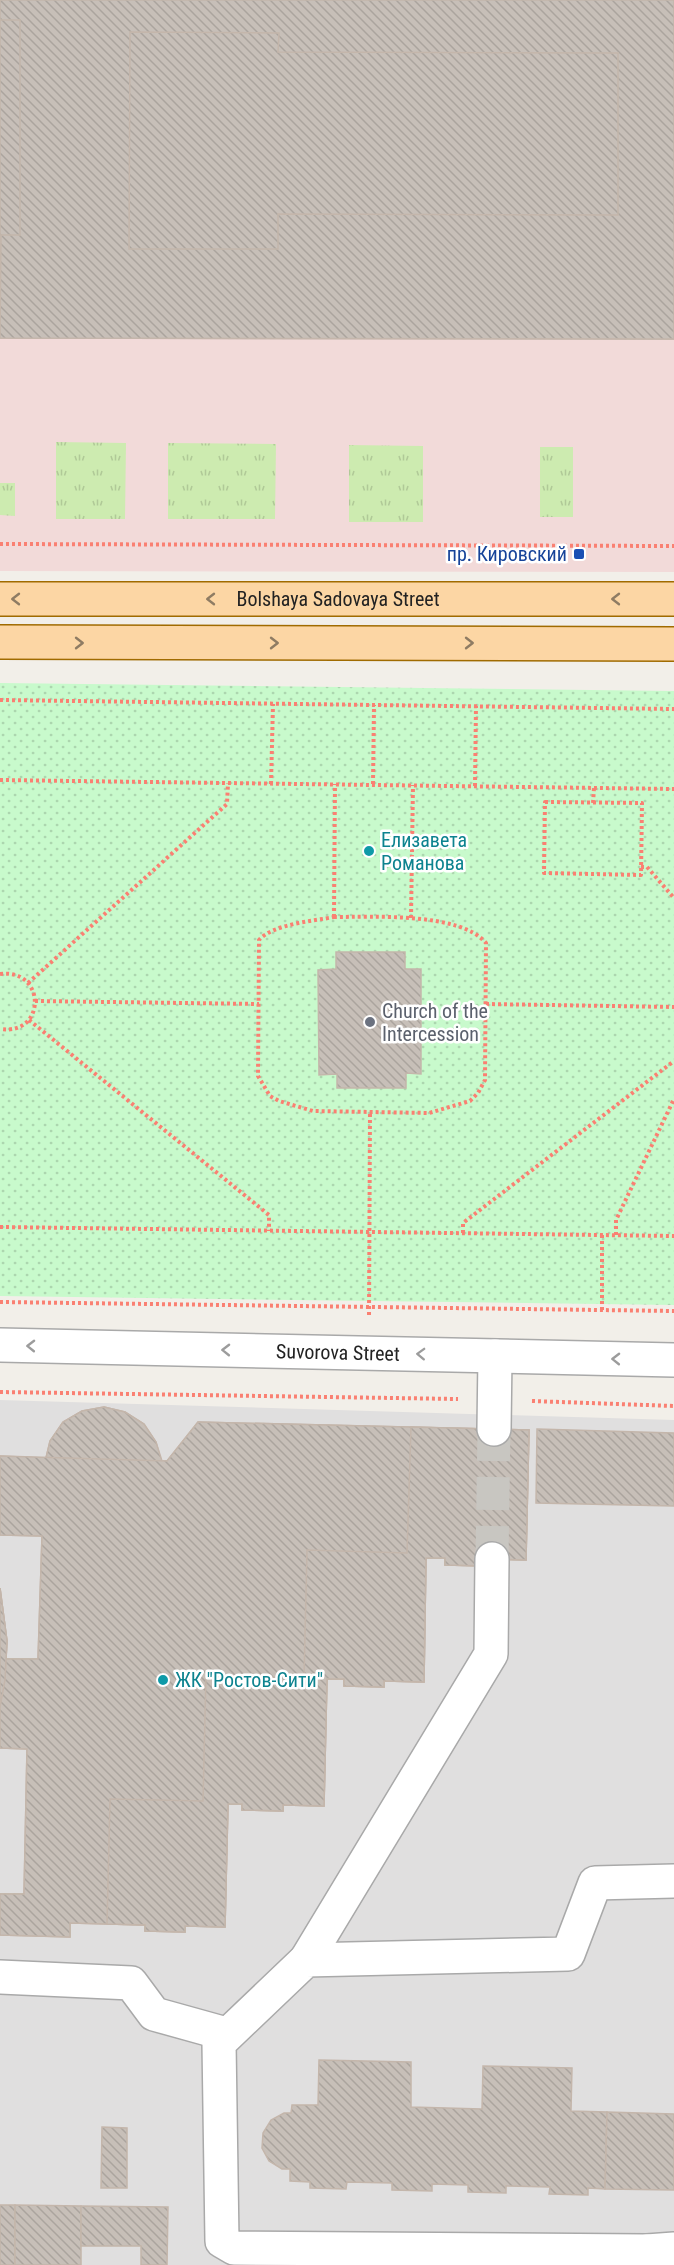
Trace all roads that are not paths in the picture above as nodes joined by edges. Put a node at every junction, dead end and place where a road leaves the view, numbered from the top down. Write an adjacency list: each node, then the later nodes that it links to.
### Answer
1 (0, 599): 2 (main road, Bolshaya Sadovaya Street, one-way to 1)
2 (674, 599)
3 (0, 642): 4 (main road, one-way to 4)
4 (674, 644)
5 (0, 1345): 6 (street, Suvorova Street, one-way to 5)
6 (495, 1356): 7 (street, Suvorova Street, one-way to 6); 8 (street)
7 (674, 1360)
8 (494, 1414)
9 (492, 1559): 11 (street)
10 (674, 1881): 11 (street)
11 (306, 1960): 13 (street)
12 (0, 1977): 13 (street)
13 (226, 2034): 14 (street)
14 (656, 2255)

